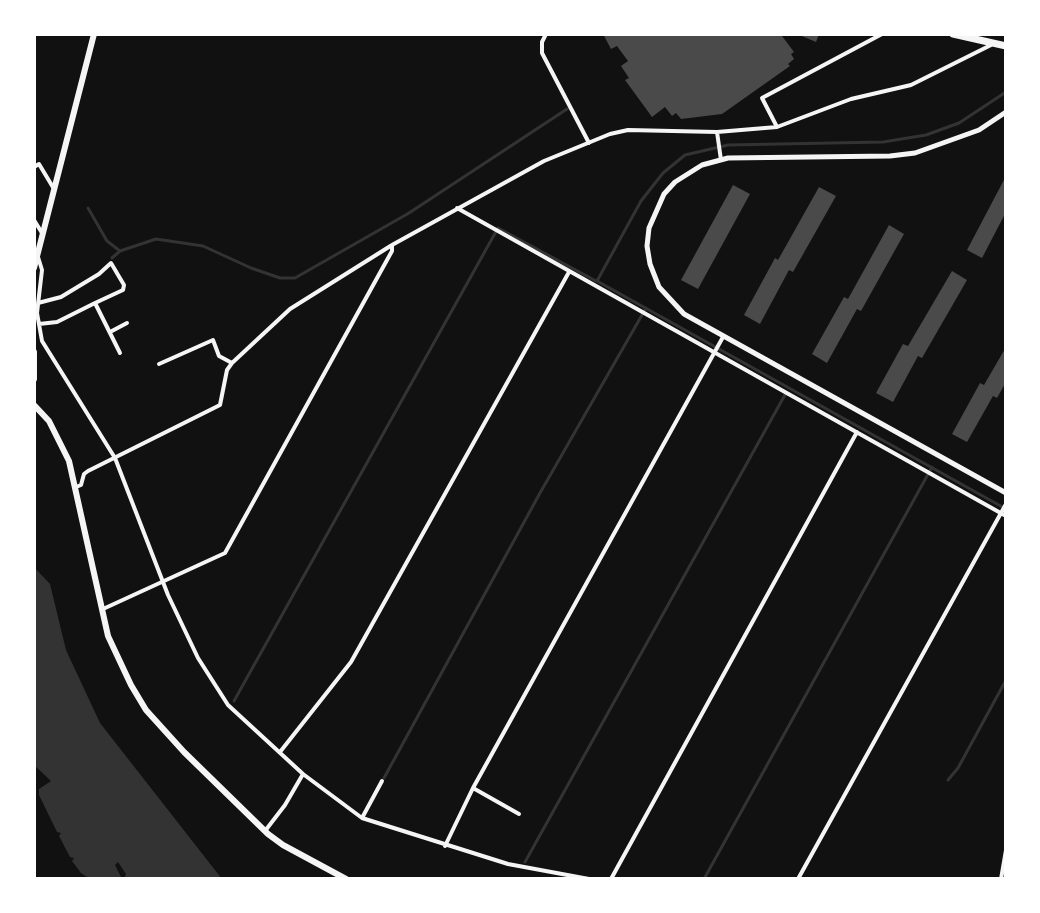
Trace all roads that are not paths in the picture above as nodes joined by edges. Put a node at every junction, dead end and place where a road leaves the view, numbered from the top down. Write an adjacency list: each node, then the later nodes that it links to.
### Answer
1 (94, 34): 13 (main road)
2 (546, 34): 10 (street)
3 (882, 34): 8 (street)
4 (953, 34): 5 (highway)
5 (993, 43): 6 (highway); 8 (street)
6 (1006, 46)
7 (1006, 112): 11 (street)
8 (777, 127): 9 (street)
9 (717, 132): 10 (street); 11 (street)
10 (589, 143): 14 (street)
11 (721, 160): 26 (street)
12 (34, 167): 13 (street)
13 (54, 189): 16 (main road)
14 (457, 208): 17 (street); 20 (street)
15 (34, 220): 16 (street)
16 (42, 233): 18 (main road)
17 (392, 245): 30 (street); 39 (street)
18 (37, 255): 19 (main road); 21 (street)
19 (34, 268)
20 (569, 272): 27 (street); 41 (street)
21 (38, 303): 22 (street); 24 (street)
22 (95, 303): 24 (street); 25 (street)
23 (127, 323): 25 (street)
24 (39, 324): 35 (street)
25 (110, 332): 29 (street)
26 (723, 337): 27 (street); 37 (street)
27 (716, 351): 34 (street); 44 (street)
28 (34, 352): 32 (main road)
29 (120, 353)
30 (232, 363): 31 (street); 35 (street)
31 (159, 364)
32 (34, 379)
33 (34, 405): 36 (main road)
34 (857, 432): 38 (street); 53 (street)
35 (115, 458): 36 (street); 39 (street)
36 (76, 487): 40 (main road)
37 (1006, 493)
38 (1004, 510): 54 (street)
39 (162, 581): 40 (street); 41 (street)
40 (101, 610): 47 (main road)
41 (279, 753): 42 (street)
42 (303, 774): 46 (street); 47 (street)
43 (382, 781): 46 (street)
44 (473, 788): 45 (street); 48 (street)
45 (519, 814)
46 (362, 818): 48 (street)
47 (265, 831): 51 (main road)
48 (445, 846): 50 (street)
49 (1006, 850): 55 (street)
50 (559, 876): 52 (street)
51 (346, 879)
52 (589, 879)
53 (611, 879)
54 (798, 879)
55 (1001, 879)

